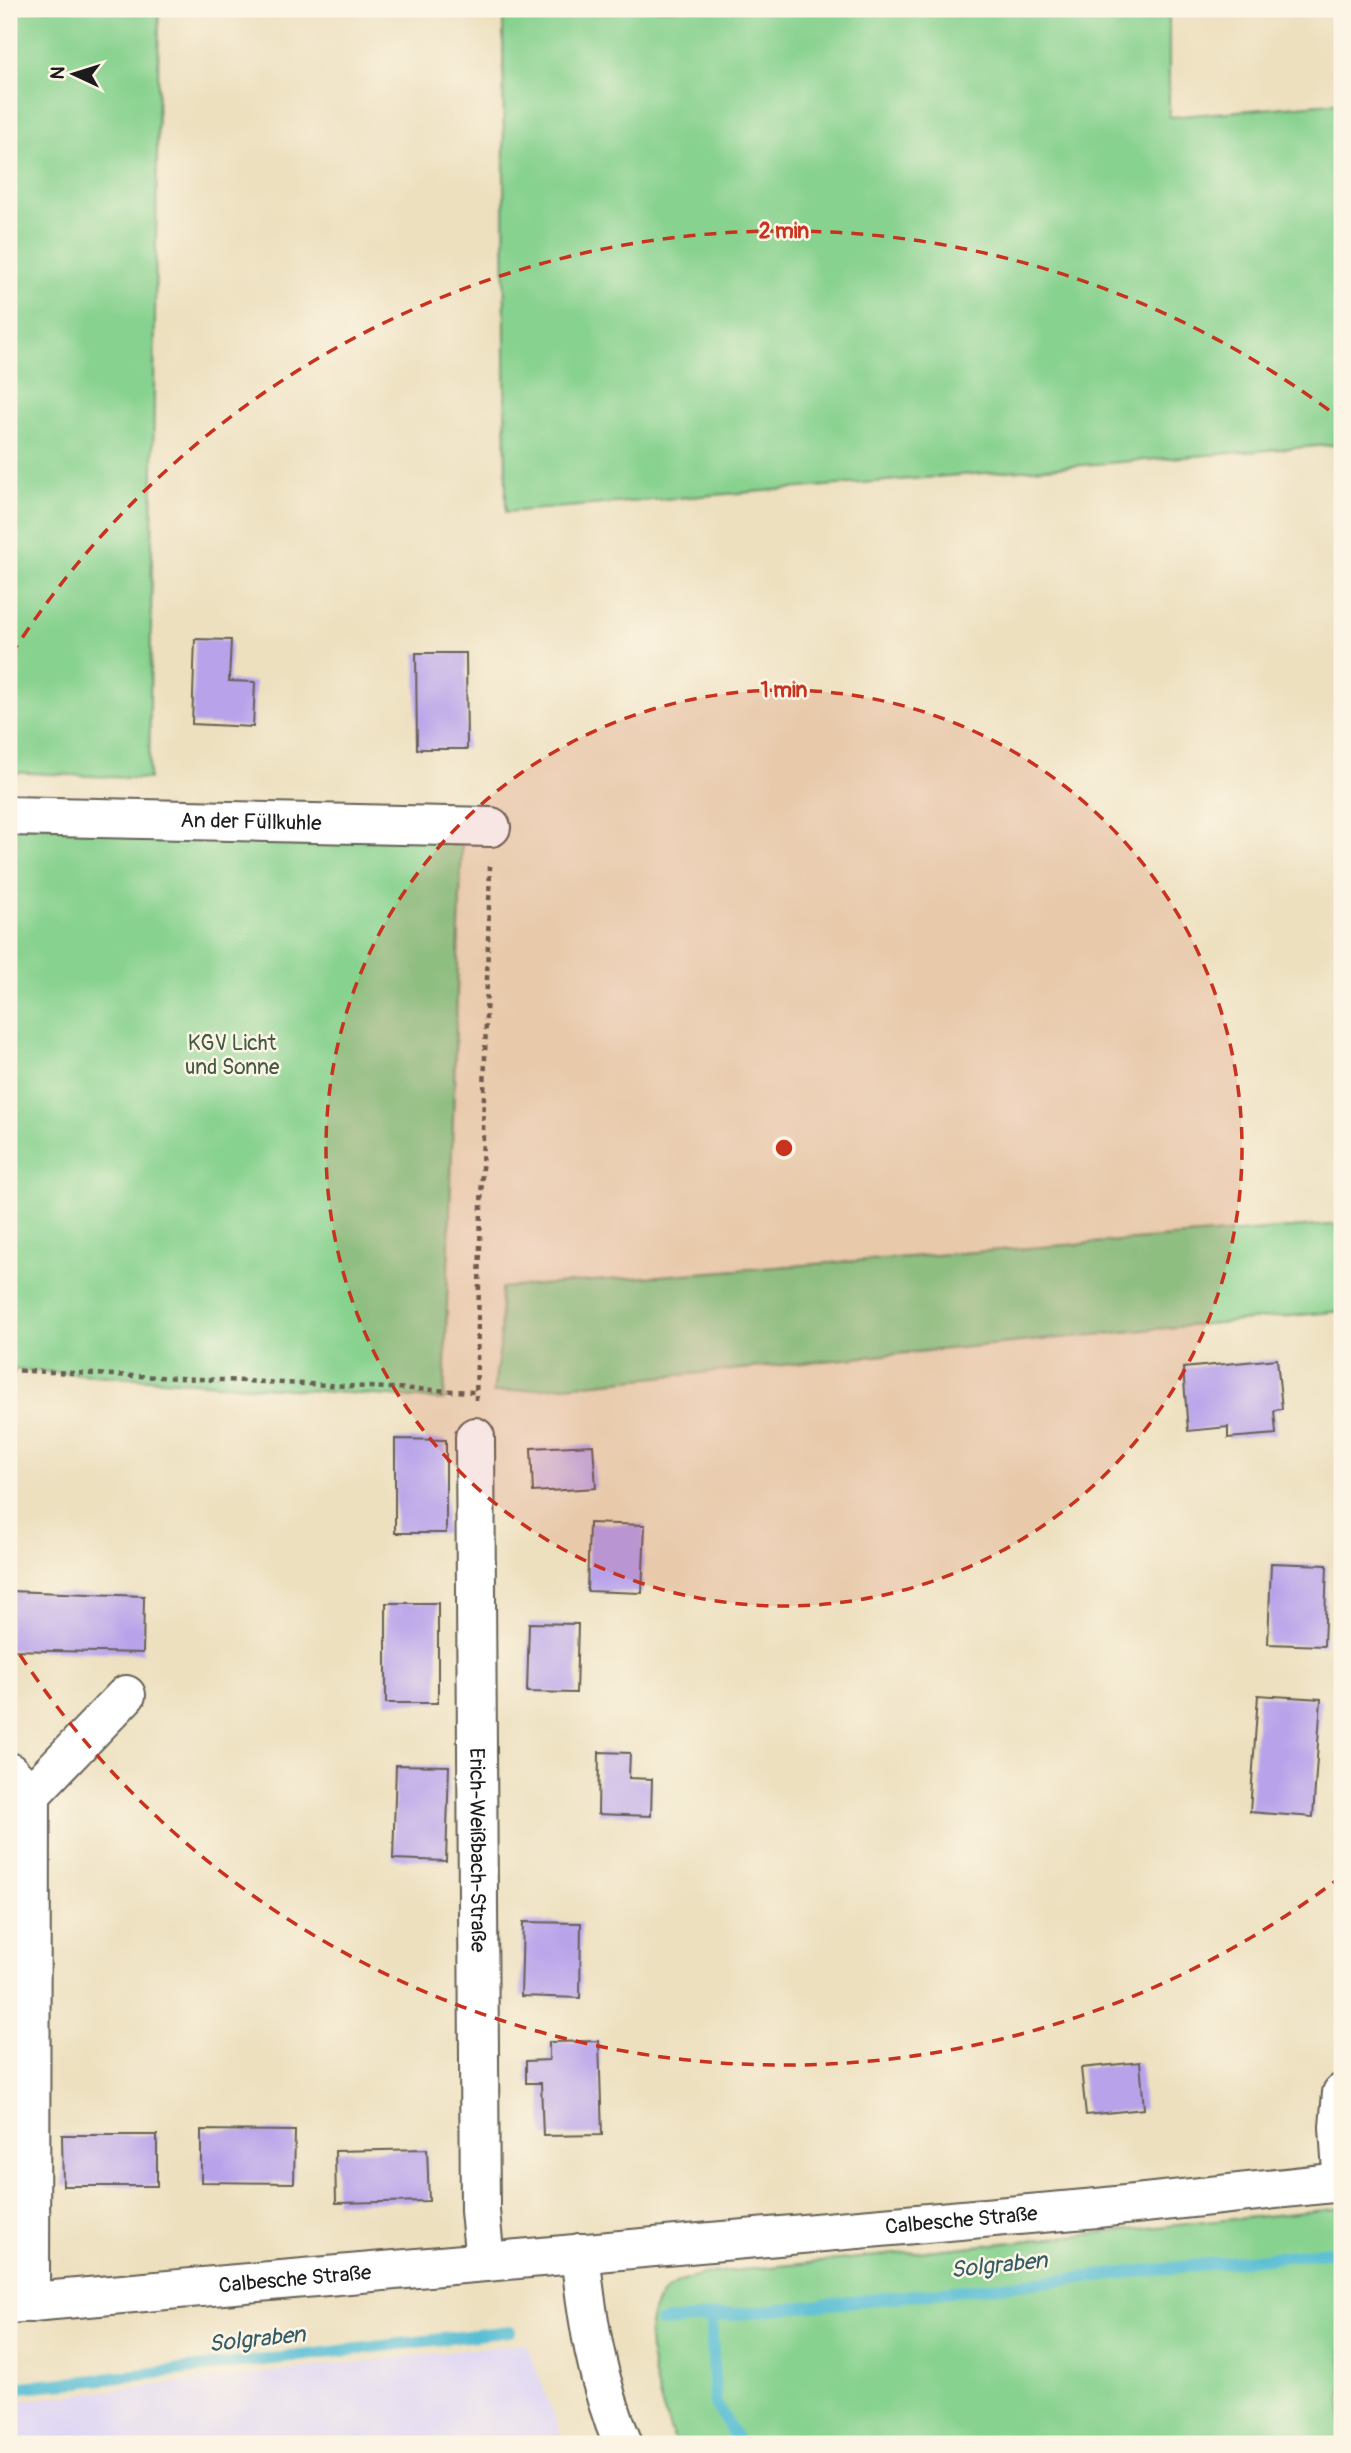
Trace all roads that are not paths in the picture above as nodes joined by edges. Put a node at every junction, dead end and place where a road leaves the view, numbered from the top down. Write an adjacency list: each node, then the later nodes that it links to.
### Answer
1 (9, 816): 2 (street, An der Füllkuhle)
2 (491, 827)
3 (475, 1437): 10 (street, Erich-Weißbach-Straße)
4 (126, 1695): 5 (street)
5 (20, 1783): 11 (street)
6 (1342, 2093): 7 (street)
7 (1342, 2172)
8 (1342, 2182): 9 (street, Calbesche Straße)
9 (580, 2253): 10 (street, Calbesche Straße); 12 (street)
10 (485, 2262): 11 (street, Calbesche Straße)
11 (19, 2303)
12 (623, 2444)

